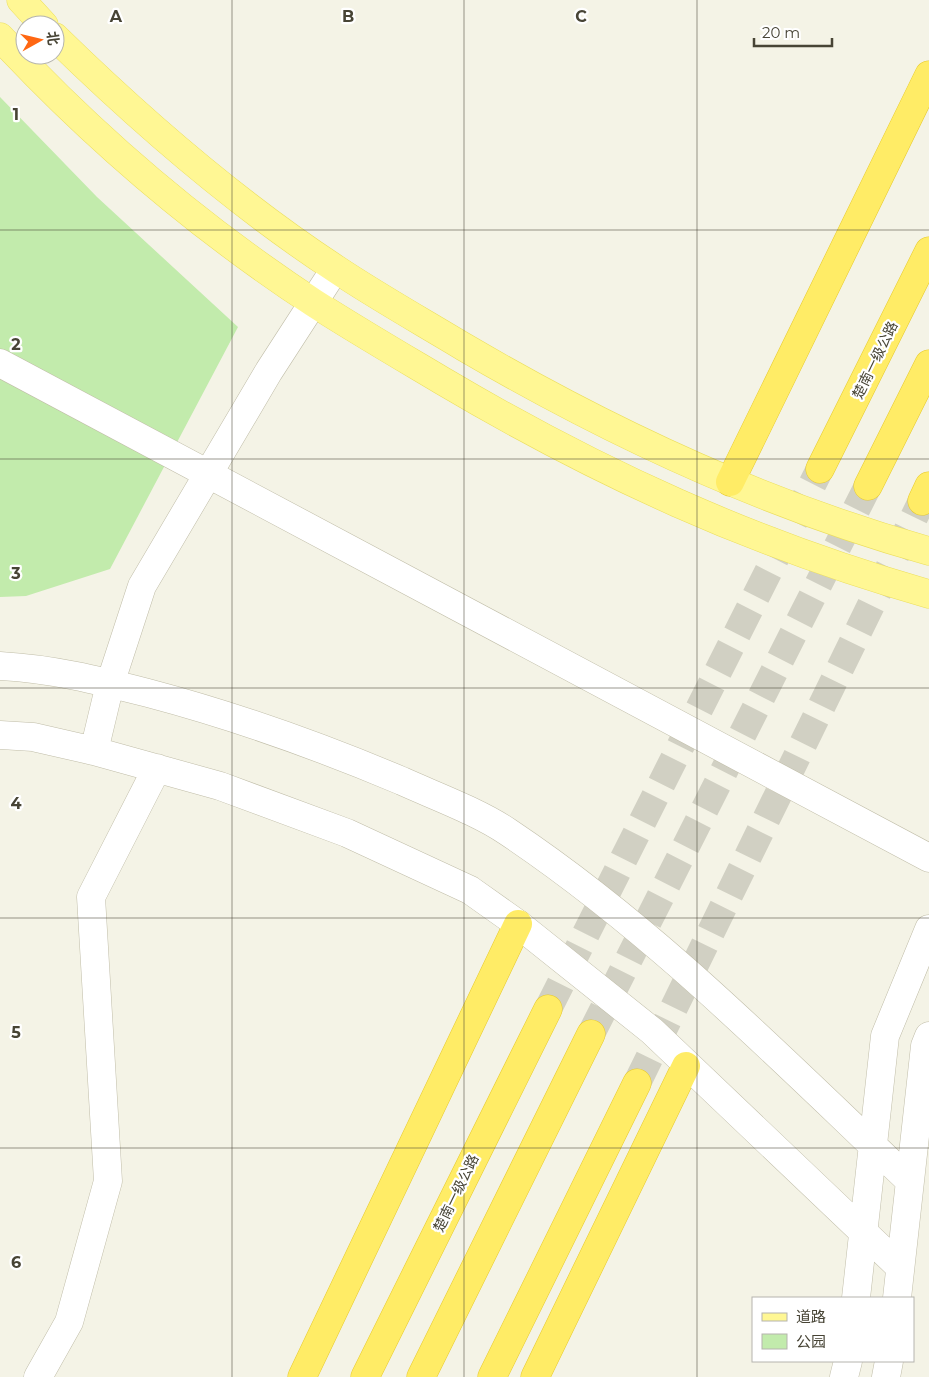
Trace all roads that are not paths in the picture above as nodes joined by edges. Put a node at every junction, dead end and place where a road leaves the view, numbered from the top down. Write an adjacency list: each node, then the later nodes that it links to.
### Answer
1 (21, 0): 2 (main road)
2 (35, 15)
3 (0, 37): 8 (main road)
4 (65, 47): 7 (main road)
5 (929, 75): 13 (highway)
6 (929, 251): 11 (highway, 楚南一级公路)
7 (335, 269): 8 (street); 13 (main road)
8 (313, 302): 12 (street); 16 (main road)
9 (0, 363): 12 (street)
10 (929, 364): 14 (highway)
11 (820, 469)
12 (208, 474): 18 (street); 22 (street)
13 (730, 482): 15 (main road)
14 (868, 486)
15 (929, 551)
16 (929, 594)
17 (0, 666): 18 (street)
18 (110, 684): 20 (street); 30 (street)
19 (0, 736): 20 (street)
20 (94, 751): 21 (street)
21 (157, 768): 23 (street); 38 (street)
22 (929, 858)
23 (518, 924): 28 (street); 39 (highway)
24 (929, 929): 30 (street)
25 (548, 1009): 40 (highway, 楚南一级公路)
26 (591, 1034): 41 (highway)
27 (929, 1036): 31 (street)
28 (686, 1066): 32 (street); 43 (highway)
29 (637, 1083): 42 (highway)
30 (873, 1146): 31 (street); 32 (street)
31 (910, 1181): 33 (street)
32 (864, 1232): 33 (street); 34 (street)
33 (900, 1267): 35 (street)
34 (856, 1297)
35 (897, 1297)
36 (848, 1362): 44 (street)
37 (889, 1362): 45 (street)
38 (38, 1377)
39 (302, 1377)
40 (365, 1377)
41 (421, 1377)
42 (492, 1377)
43 (535, 1377)
44 (844, 1377)
45 (886, 1377)

